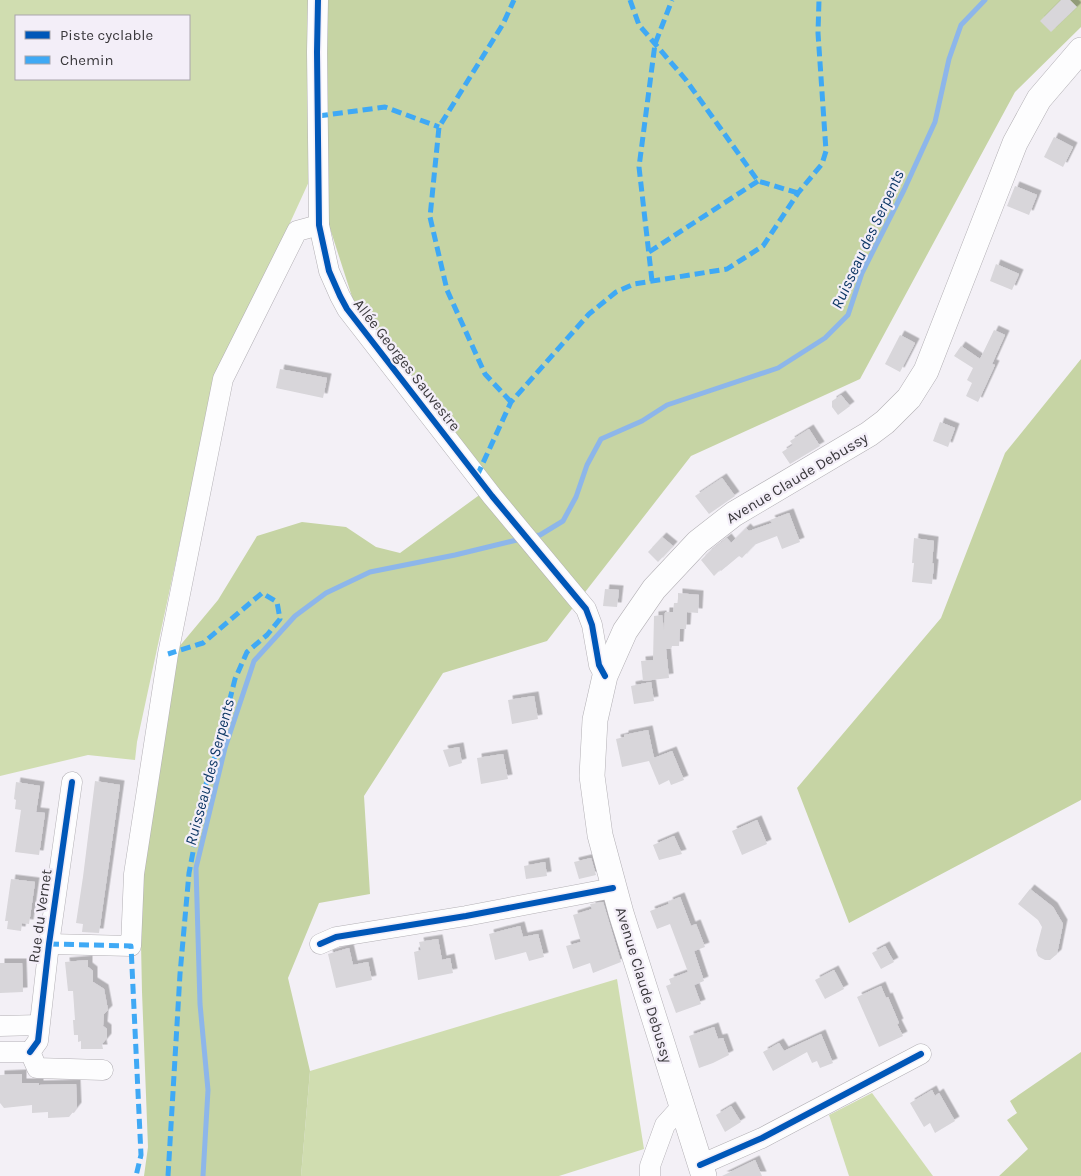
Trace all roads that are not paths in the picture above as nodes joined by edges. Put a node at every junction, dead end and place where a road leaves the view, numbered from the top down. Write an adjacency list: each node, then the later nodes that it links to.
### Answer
1 (318, 0): 3 (street, Allée Georges Sauvestre)
2 (1081, 50): 4 (main road, Avenue Claude Debussy)
3 (319, 225): 4 (street, Allée Georges Sauvestre); 7 (street)
4 (605, 676): 6 (main road, Avenue Claude Debussy)
5 (72, 782): 7 (street, Rue du Vernet)
6 (613, 888): 8 (street); 15 (main road, Avenue Claude Debussy)
7 (49, 944): 9 (street, Rue du Vernet)
8 (320, 944)
9 (39, 1024): 10 (street); 12 (street, Rue du Vernet)
10 (0, 1026)
11 (0, 1052): 12 (street)
12 (30, 1052): 14 (street)
13 (921, 1054): 16 (street)
14 (103, 1070)
15 (682, 1106): 16 (main road, Avenue Claude Debussy); 17 (street)
16 (702, 1171)
17 (650, 1176)

